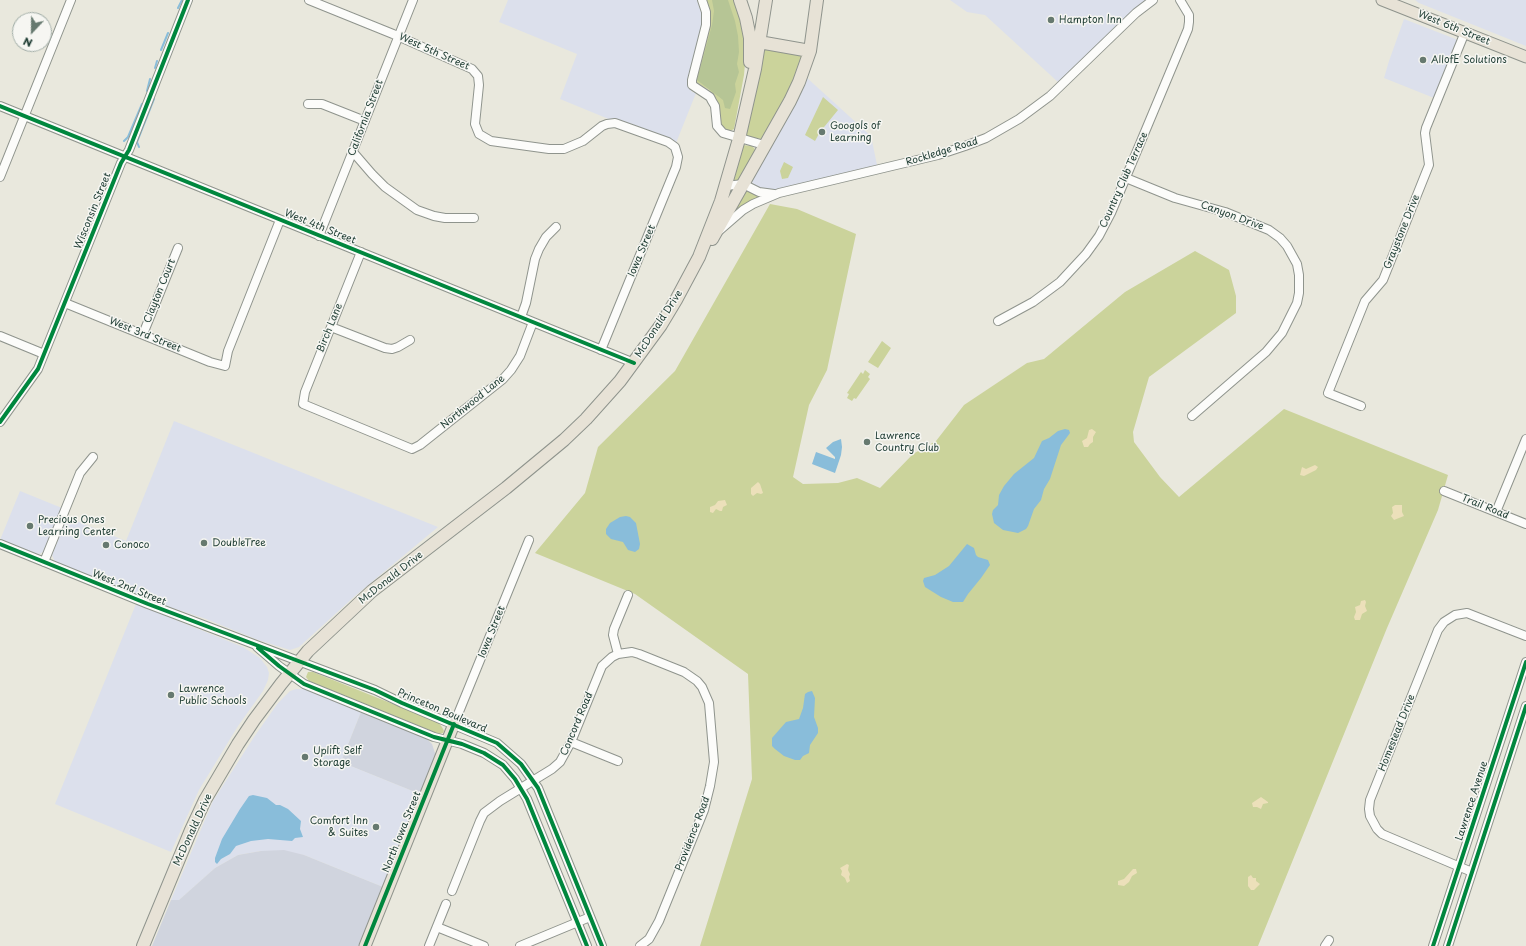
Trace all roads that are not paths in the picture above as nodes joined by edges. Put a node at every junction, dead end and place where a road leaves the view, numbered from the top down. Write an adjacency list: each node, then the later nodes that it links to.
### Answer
1 (71, 0): 21 (street)
2 (188, 0): 27 (street, Wisconsin Street)
3 (309, 0): 14 (street, West 5th Street)
4 (413, 0): 14 (street, California Street)
5 (702, 0): 23 (street)
6 (740, 0): 18 (highway)
7 (766, 0): 15 (highway, McDonald Drive)
8 (817, 0): 16 (highway, McDonald Drive)
9 (1154, 0): 32 (street, Rockledge Road)
10 (1180, 0): 29 (street, Country Club Terrace)
11 (1382, 0): 12 (main road, West 6th Street)
12 (1403, 4): 13 (main road, West 6th Street)
13 (1465, 32): 17 (main road, West 6th Street); 53 (street, Graystone Drive)
14 (398, 36): 22 (street, California Street); 25 (street, West 5th Street)
15 (759, 42): 16 (highway); 18 (highway, McDonald Drive)
16 (810, 51): 24 (highway, McDonald Drive)
17 (1526, 57)
18 (748, 93): 23 (highway, McDonald Drive)
19 (308, 104): 22 (street)
20 (0, 106): 21 (street, West 4th Street)
21 (24, 116): 27 (street, West 4th Street); 28 (street)
22 (364, 121): 26 (street, California Street)
23 (739, 139): 24 (street); 31 (highway, McDonald Drive)
24 (764, 146): 30 (highway, McDonald Drive)
25 (678, 151): 49 (street, Iowa Street)
26 (353, 152): 33 (street); 37 (street, California Street)
27 (124, 157): 34 (street, West 4th Street); 41 (street, Wisconsin Street)
28 (0, 177)
29 (1126, 178): 43 (street, Country Club Terrace); 54 (street, Canyon Drive)
30 (743, 184): 31 (street); 32 (street); 36 (highway, McDonald Drive)
31 (726, 186): 40 (highway, McDonald Drive)
32 (779, 193): 36 (street)
33 (474, 218)
34 (280, 220): 37 (street, West 4th Street); 46 (street, West 3rd Street)
35 (556, 227): 42 (street)
36 (715, 235): 40 (highway, McDonald Drive)
37 (319, 236): 39 (street, West 4th Street)
38 (178, 248): 46 (street, Clayton Court)
39 (360, 252): 42 (street, West 4th Street); 45 (street, Birch Lane)
40 (700, 257): 51 (highway, McDonald Drive)
41 (65, 303): 46 (street, West 3rd Street); 50 (street, Wisconsin Street)
42 (521, 317): 44 (street, West 4th Street)
43 (998, 321)
44 (533, 322): 49 (street, West 4th Street); 52 (street, Northwood Lane)
45 (331, 327): 48 (street); 52 (street, Birch Lane)
46 (143, 334)
47 (0, 336): 50 (street)
48 (410, 340)
49 (601, 350): 51 (street, West 4th Street)
50 (44, 354): 55 (street, Wisconsin Street)
51 (634, 363): 68 (highway, McDonald Drive)
52 (303, 404)
53 (1361, 406)
54 (1192, 416)
55 (0, 422)
56 (1526, 439): 59 (street)
57 (93, 457): 63 (street)
58 (1444, 491): 59 (street, Trail Road)
59 (1496, 512): 60 (street, Trail Road)
60 (1526, 524)
61 (529, 540): 72 (street, Iowa Street)
62 (0, 544): 63 (street, West 2nd Street)
63 (44, 562): 66 (street, West 2nd Street)
64 (628, 595): 67 (street)
65 (1526, 636): 78 (street, Homestead Drive)
66 (254, 644): 68 (street, West 2nd Street); 70 (street, West 2nd Street)
67 (618, 654): 74 (street, Concord Road); 92 (street, Providence Road)
68 (300, 661): 70 (highway, McDonald Drive); 72 (street, Princeton Boulevard)
69 (1526, 662): 78 (street, Lawrence Avenue)
70 (289, 674): 73 (street); 85 (highway, McDonald Drive)
71 (1526, 706): 79 (street)
72 (454, 724): 73 (main road, North Iowa Street); 76 (street, Princeton Boulevard)
73 (448, 740): 77 (street); 86 (main road, North Iowa Street)
74 (571, 742): 75 (street); 76 (street, Concord Road)
75 (618, 761)
76 (533, 781): 77 (street, Concord Road); 82 (street, Princeton Boulevard)
77 (522, 788): 80 (street, Concord Road); 83 (street)
78 (1459, 866): 79 (street, Homestead Drive); 93 (street, Lawrence Avenue)
79 (1472, 872): 94 (street)
80 (452, 891)
81 (446, 904): 84 (street)
82 (590, 917): 83 (street); 91 (street, Princeton Boulevard)
83 (577, 923): 89 (street); 90 (street)
84 (437, 927): 87 (street); 88 (street)
85 (143, 946)
86 (365, 946)
87 (429, 946)
88 (484, 946)
89 (520, 946)
90 (587, 946)
91 (602, 946)
92 (640, 946)
93 (1433, 946)
94 (1448, 946)

